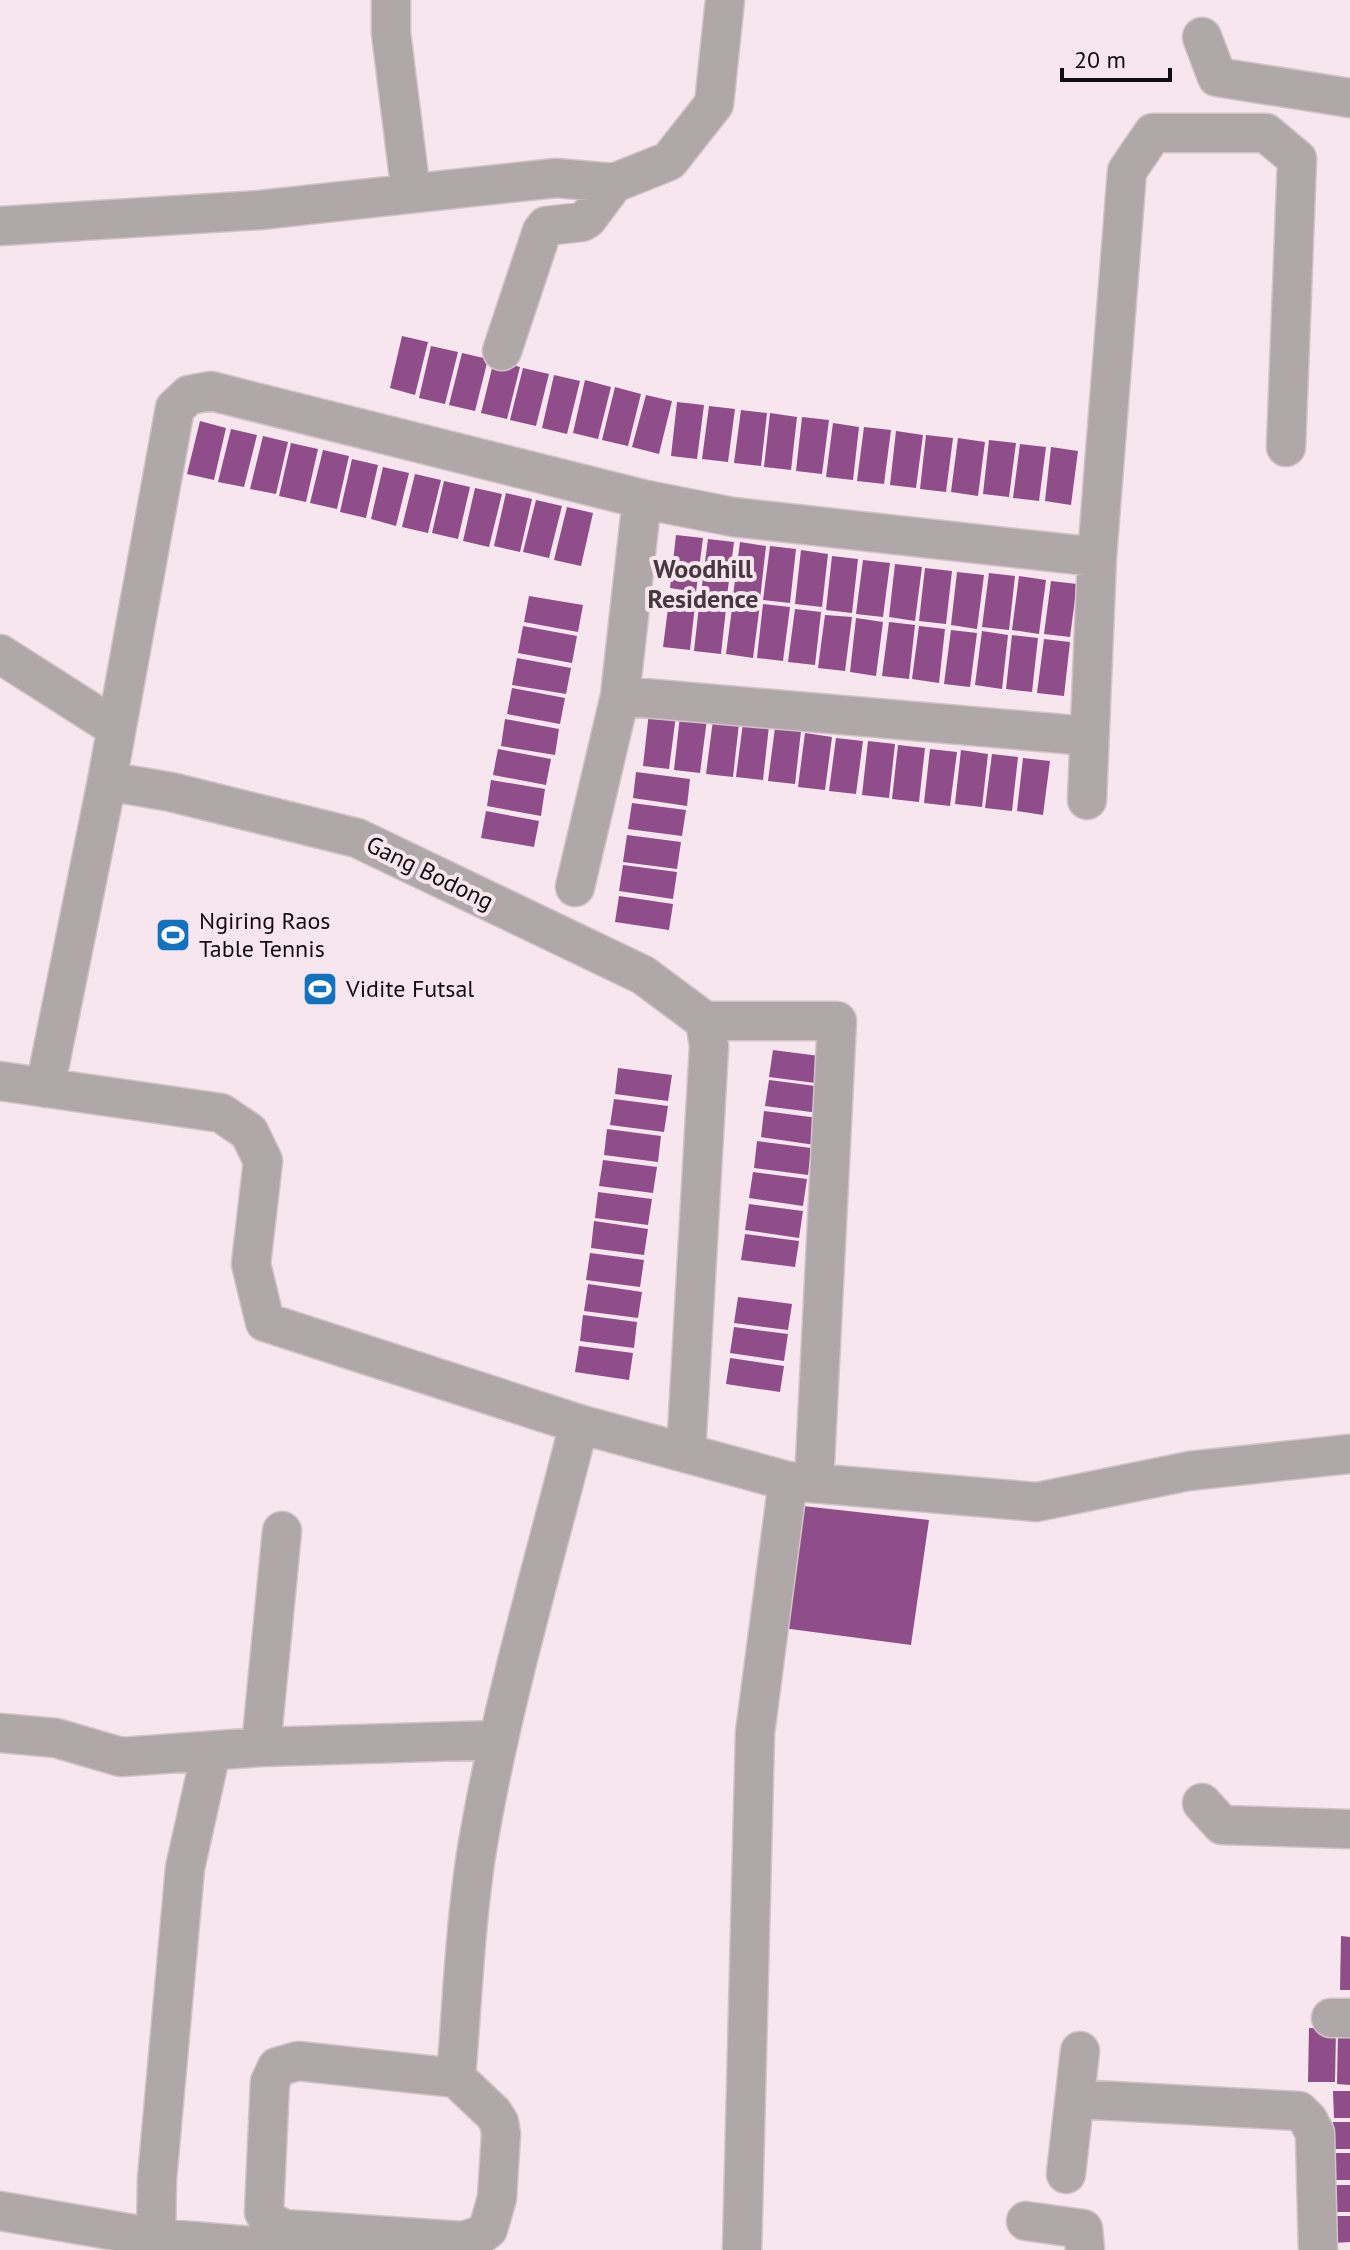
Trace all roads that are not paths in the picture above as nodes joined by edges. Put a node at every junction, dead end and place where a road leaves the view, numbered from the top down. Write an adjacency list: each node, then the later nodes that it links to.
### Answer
1 (391, 0): 6 (street)
2 (725, 0): 5 (street)
3 (1202, 37): 4 (street)
4 (1350, 98)
5 (614, 183): 6 (street); 8 (street)
6 (411, 193): 7 (street)
7 (0, 226)
8 (502, 351)
9 (1286, 447): 11 (street)
10 (642, 499): 11 (street); 13 (street); 14 (street)
11 (1097, 557): 15 (street)
12 (0, 654): 14 (street)
13 (620, 696): 15 (street); 18 (street)
14 (116, 728): 16 (street)
15 (1088, 736): 17 (street)
16 (107, 781): 19 (street, Gang Bodong); 21 (street)
17 (1087, 800)
18 (575, 887)
19 (707, 1034): 23 (street); 25 (street)
20 (0, 1081): 21 (street)
21 (45, 1088): 22 (street)
22 (579, 1424): 23 (street); 28 (street)
23 (686, 1452): 25 (street)
24 (1350, 1454): 25 (street)
25 (801, 1482): 41 (street)
26 (282, 1531): 29 (street)
27 (0, 1733): 30 (street)
28 (498, 1740): 29 (street); 34 (street)
29 (261, 1747): 30 (street)
30 (211, 1752): 39 (street)
31 (1202, 1803): 32 (street)
32 (1350, 1829)
33 (1080, 2051): 35 (street)
34 (456, 2078): 34 (street)
35 (1075, 2099): 36 (street); 43 (street)
36 (1066, 2174)
37 (0, 2211): 39 (street)
38 (1026, 2221): 42 (street)
39 (156, 2238): 40 (street)
40 (302, 2250)
41 (742, 2250)
42 (1085, 2250)
43 (1318, 2250)

